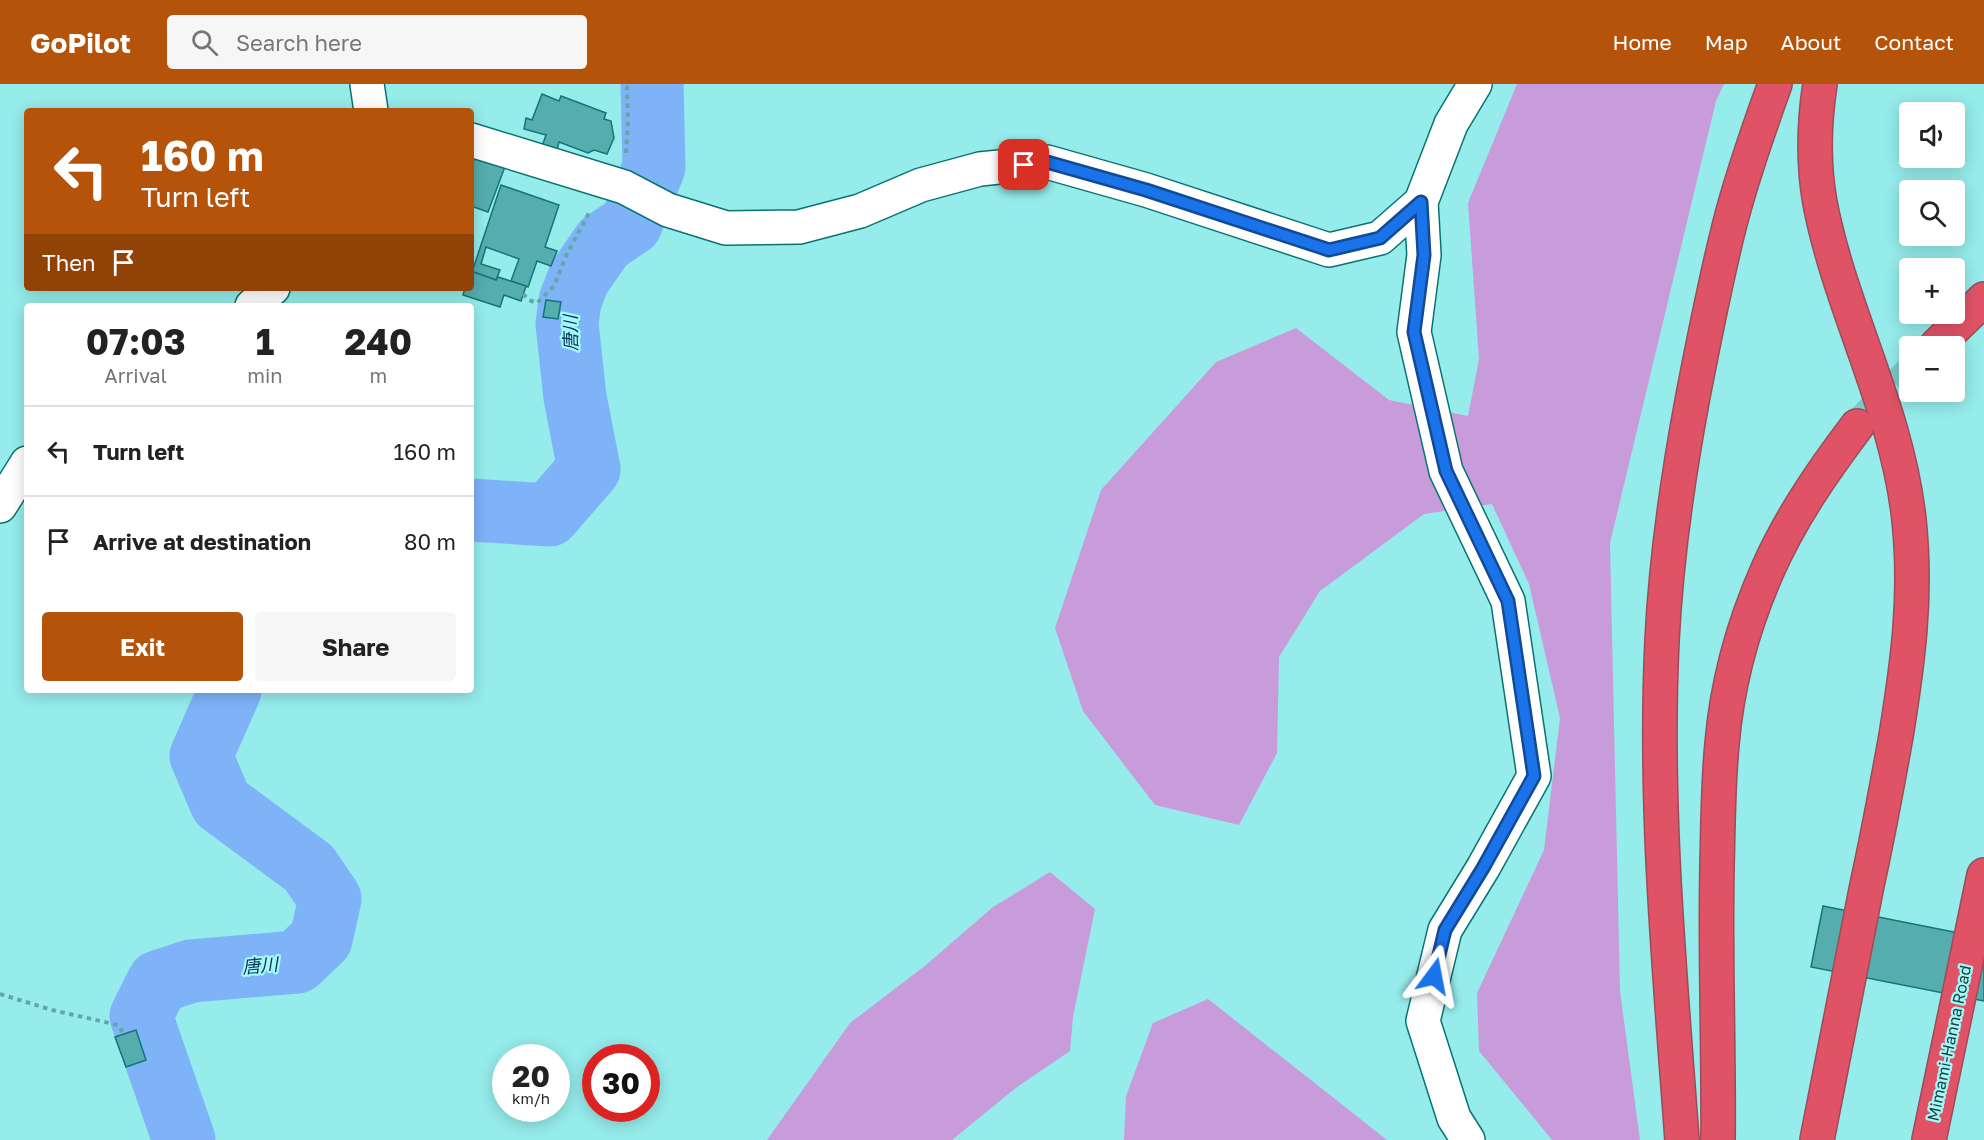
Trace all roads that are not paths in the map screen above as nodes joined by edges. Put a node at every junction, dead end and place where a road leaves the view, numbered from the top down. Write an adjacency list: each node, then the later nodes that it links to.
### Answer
1 (367, 84): 5 (street)
2 (1475, 84): 7 (street)
3 (1775, 84): 17 (highway)
4 (1820, 84): 19 (highway)
5 (371, 108)
6 (474, 141): 7 (street)
7 (1421, 202): 16 (street)
8 (270, 291): 10 (street)
9 (1984, 299): 11 (highway)
10 (256, 303)
11 (1946, 336)
12 (1857, 426): 18 (highway)
13 (24, 468): 14 (street)
14 (0, 506)
15 (1984, 875): 20 (highway, Mimami-Hanna Road)
16 (1468, 1140)
17 (1682, 1140)
18 (1718, 1140)
19 (1817, 1140)
20 (1929, 1140)

